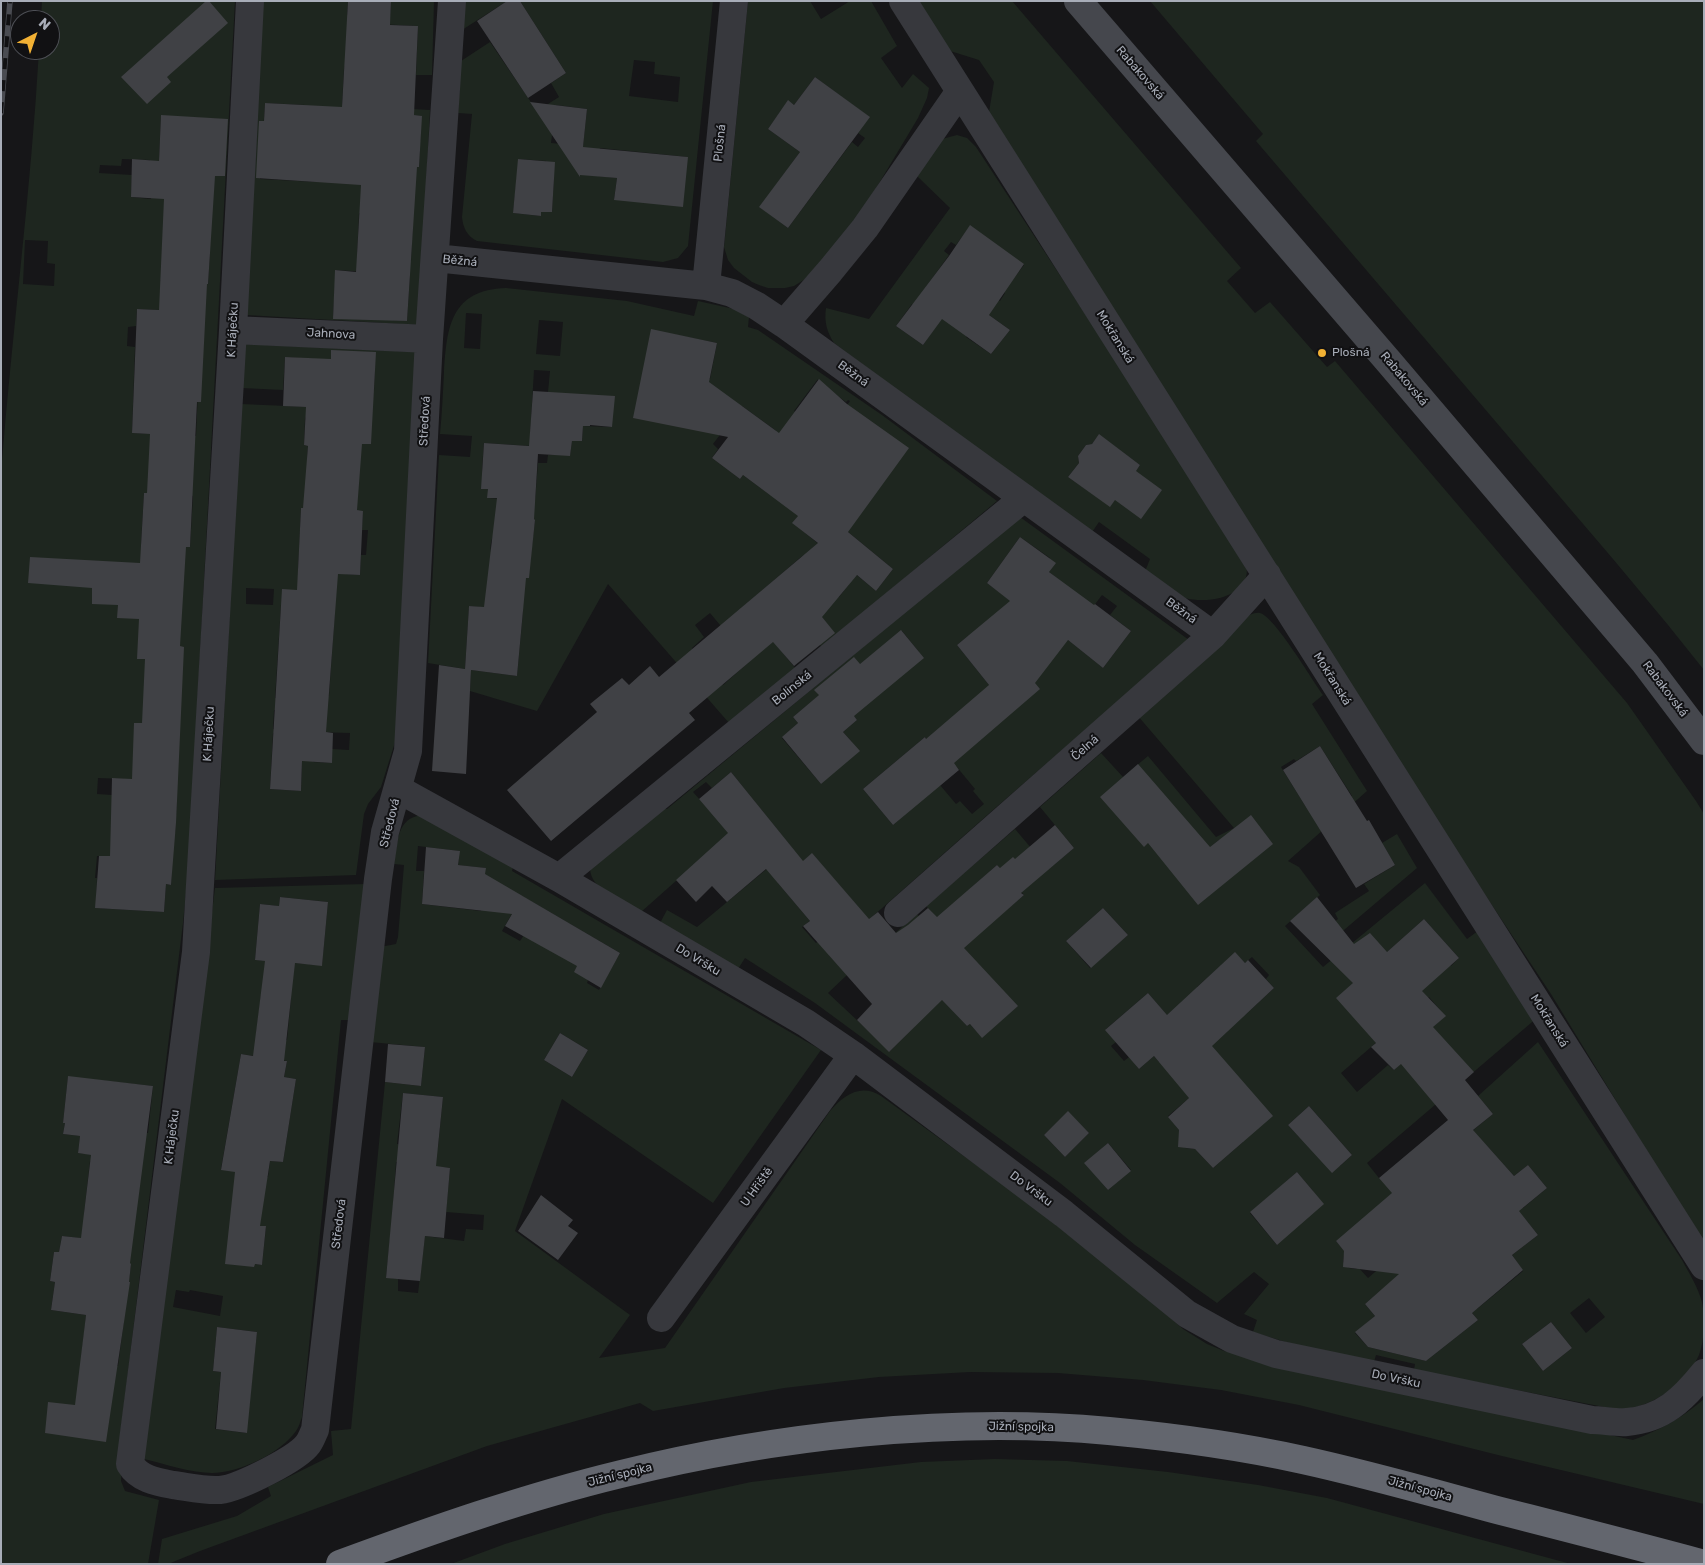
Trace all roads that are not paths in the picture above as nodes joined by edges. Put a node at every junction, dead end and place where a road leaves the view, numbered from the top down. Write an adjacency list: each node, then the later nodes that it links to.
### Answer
1 (250, 1): 10 (street, K Háječku)
2 (452, 1): 7 (street, Středová)
3 (734, 1): 8 (street, Plošná)
4 (904, 1): 6 (street, Mokřanská)
5 (1078, 1): 15 (main road, Rabakovská)
6 (960, 91): 9 (street); 13 (street, Mokřanská)
7 (435, 258): 8 (street, Běžná); 11 (street, Středová)
8 (706, 286): 9 (street, Běžná)
9 (784, 324): 12 (street, Běžná)
10 (233, 330): 11 (street, Jahnova); 23 (street, K Háječku)
11 (429, 339): 16 (street, Středová)
12 (1024, 498): 14 (street, Běžná); 17 (street, Bolinská)
13 (1267, 576): 14 (street, Čelná); 20 (street, Mokřanská)
14 (1214, 635): 18 (street, Čelná)
15 (1704, 740)
16 (398, 789): 17 (street, Do Vršku); 23 (street, Středová)
17 (560, 878): 19 (street, Do Vršku)
18 (898, 913)
19 (852, 1056): 21 (street, U Hřiště); 22 (street, Do Vršku)
20 (1704, 1266)
21 (661, 1318)
22 (1704, 1372)
23 (130, 1464)
24 (340, 1564): 25 (highway, Jižní spojka)
25 (1704, 1564)

